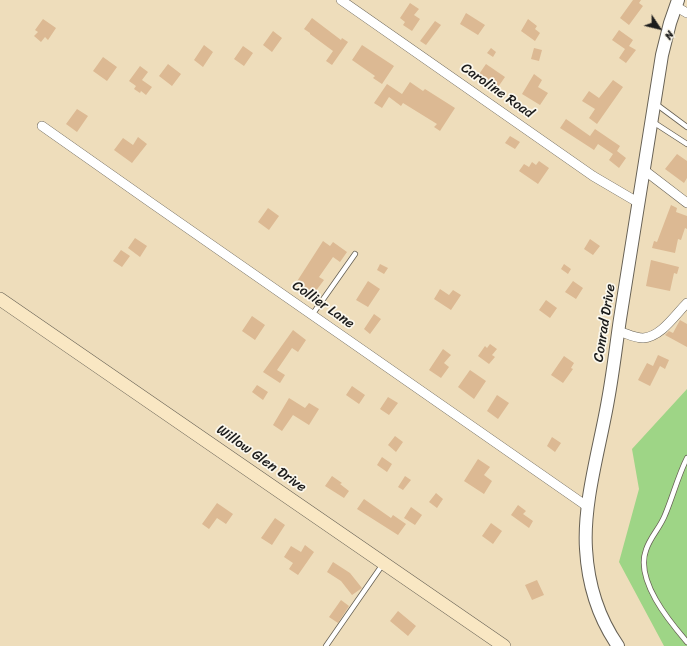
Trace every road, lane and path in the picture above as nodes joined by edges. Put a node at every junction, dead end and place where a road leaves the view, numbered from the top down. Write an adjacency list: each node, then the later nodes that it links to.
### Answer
1 (341, 0): 11 (street, Caroline Road)
2 (677, 3): 3 (street); 4 (street, Conrad Drive)
3 (687, 13)
4 (654, 103): 5 (street, Conrad Drive); 7 (lane)
5 (652, 121): 8 (lane); 9 (street, Conrad Drive)
6 (42, 126): 15 (street, Collier Lane)
7 (687, 127)
8 (687, 144)
9 (644, 170): 10 (street); 11 (street, Conrad Drive)
10 (687, 203)
11 (639, 204): 16 (street, Conrad Drive)
12 (355, 254): 15 (lane)
13 (0, 299): 19 (main road, Willow Glen Drive)
14 (687, 303): 16 (street)
15 (312, 315): 18 (street, Collier Lane)
16 (618, 331): 18 (street, Conrad Drive)
17 (687, 458): 20 (lane)
18 (588, 507): 23 (street, Conrad Drive)
19 (383, 564): 21 (lane); 22 (main road, Willow Glen Drive)
20 (687, 642)
21 (326, 646)
22 (504, 646)
23 (618, 646)

